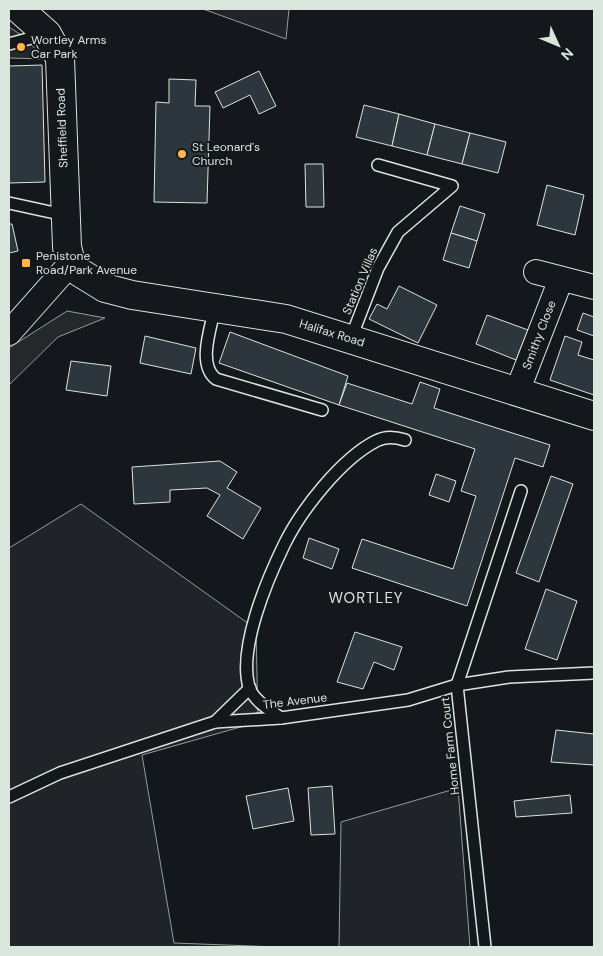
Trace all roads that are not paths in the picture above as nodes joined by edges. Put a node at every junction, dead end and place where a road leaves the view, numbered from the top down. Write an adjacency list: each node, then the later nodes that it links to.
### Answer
1 (19, 9): 2 (highway, Sheffield Road)
2 (47, 34): 3 (lane); 6 (highway, Sheffield Road)
3 (9, 44)
4 (378, 165): 13 (lane, Station Villas)
5 (9, 203): 6 (lane)
6 (64, 215): 7 (highway, Sheffield Road)
7 (71, 262): 11 (highway, Halifax Road); 12 (street)
8 (536, 272): 9 (street)
9 (561, 279): 10 (street); 14 (street, Smithy Close)
10 (594, 287)
11 (215, 307): 13 (highway, Halifax Road); 15 (lane)
12 (9, 333)
13 (352, 338): 14 (highway, Halifax Road)
14 (517, 392): 16 (highway, Halifax Road)
15 (322, 410)
16 (594, 416)
17 (405, 440): 21 (lane)
18 (521, 491): 20 (lane, Home Farm Court)
19 (594, 673): 20 (lane, The Avenue)
20 (457, 685): 22 (lane, The Avenue); 25 (lane, Home Farm Court)
21 (250, 688): 22 (lane); 23 (lane)
22 (281, 718): 23 (lane, The Avenue)
23 (215, 722): 24 (lane, The Avenue)
24 (9, 797)
25 (485, 947)

